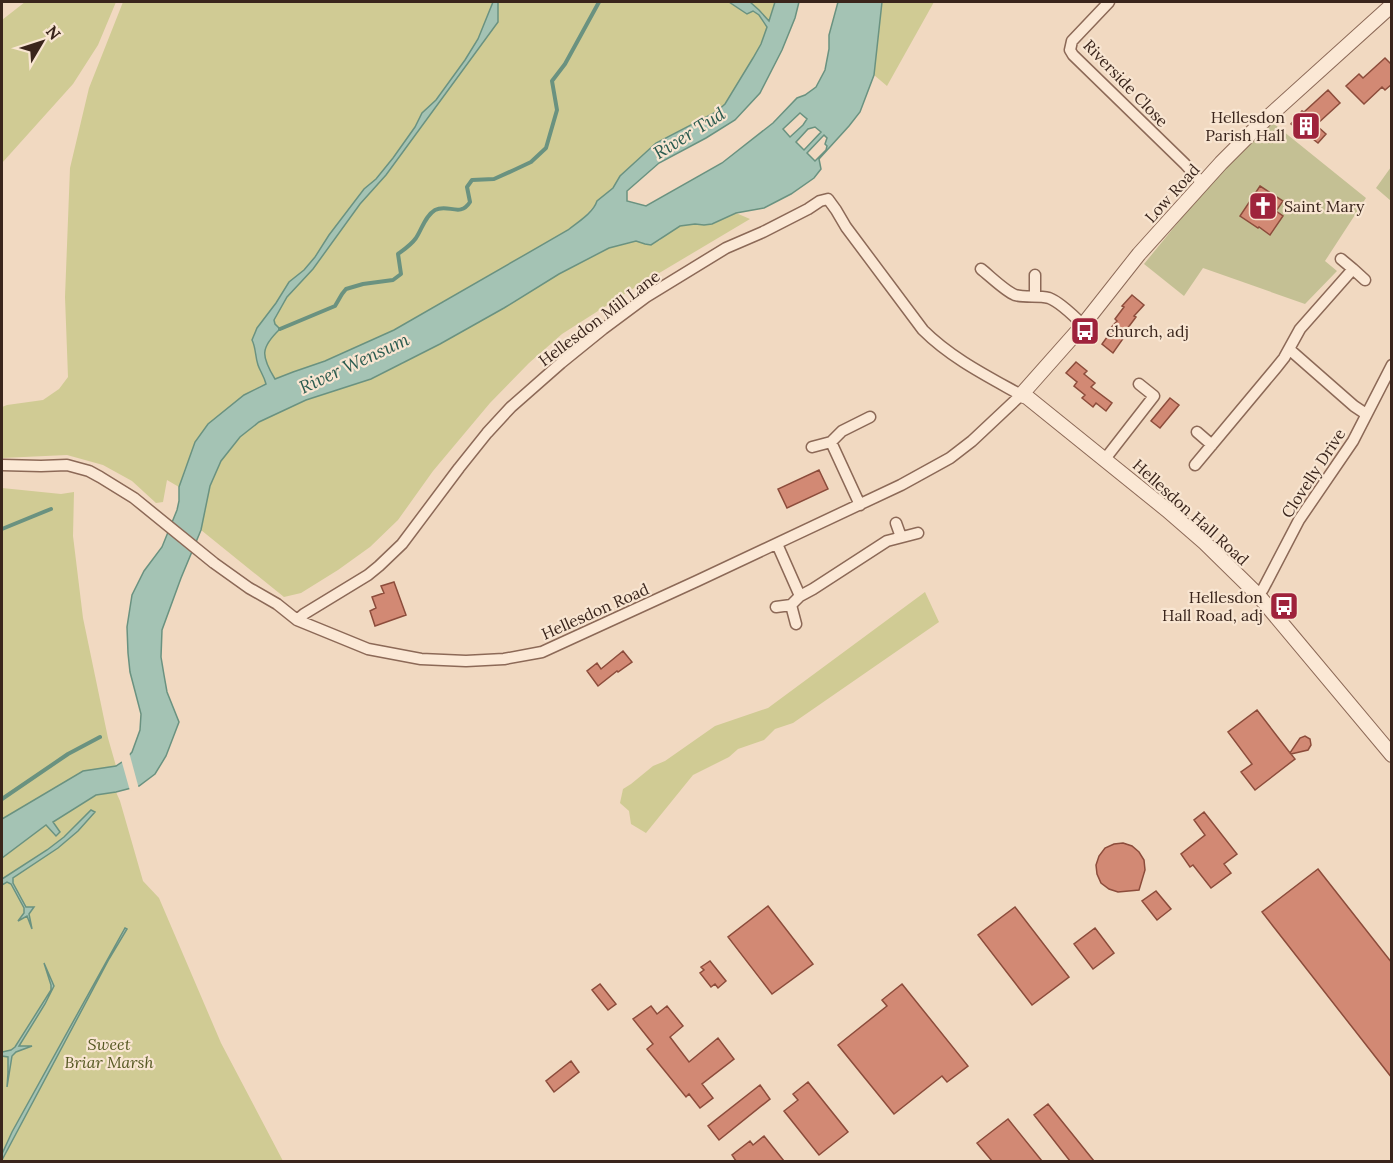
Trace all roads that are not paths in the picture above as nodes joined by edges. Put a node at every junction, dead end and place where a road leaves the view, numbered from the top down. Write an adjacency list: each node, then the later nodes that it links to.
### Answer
1 (1109, 2): 3 (street, Riverside Close)
2 (1392, 5): 3 (street, Low Road)
3 (1202, 183): 10 (street, Low Road)
4 (1341, 259): 6 (street)
5 (981, 269): 9 (street)
6 (1353, 269): 8 (street); 11 (street)
7 (1035, 274): 9 (street)
8 (1365, 280)
9 (1035, 296): 10 (street)
10 (1083, 325): 14 (street, Low Road)
11 (1289, 349): 15 (street); 19 (street)
12 (1392, 365): 15 (street, Clovelly Drive)
13 (1139, 384): 21 (street)
14 (1021, 395): 21 (street, Hellesdon Hall Road); 24 (street, Hellesdon Road); 33 (street, Hellesdon Mill Lane)
15 (1366, 414): 29 (street, Clovelly Drive)
16 (870, 417): 18 (street)
17 (1197, 432): 19 (street)
18 (831, 442): 20 (street); 24 (street)
19 (1212, 445): 23 (street)
20 (812, 447)
21 (1105, 459): 29 (street, Hellesdon Hall Road)
22 (2, 465): 33 (street, Hellesdon Road)
23 (1196, 465)
24 (860, 505): 28 (street, Hellesdon Road)
25 (896, 523): 27 (street)
26 (918, 533): 27 (street)
27 (901, 537): 30 (street)
28 (777, 544): 30 (street); 33 (street, Hellesdon Road)
29 (1258, 595): 35 (street, Hellesdon Hall Road)
30 (800, 596): 31 (street)
31 (791, 605): 32 (street); 34 (street)
32 (776, 607)
33 (297, 620)
34 (796, 624)
35 (1392, 755)

